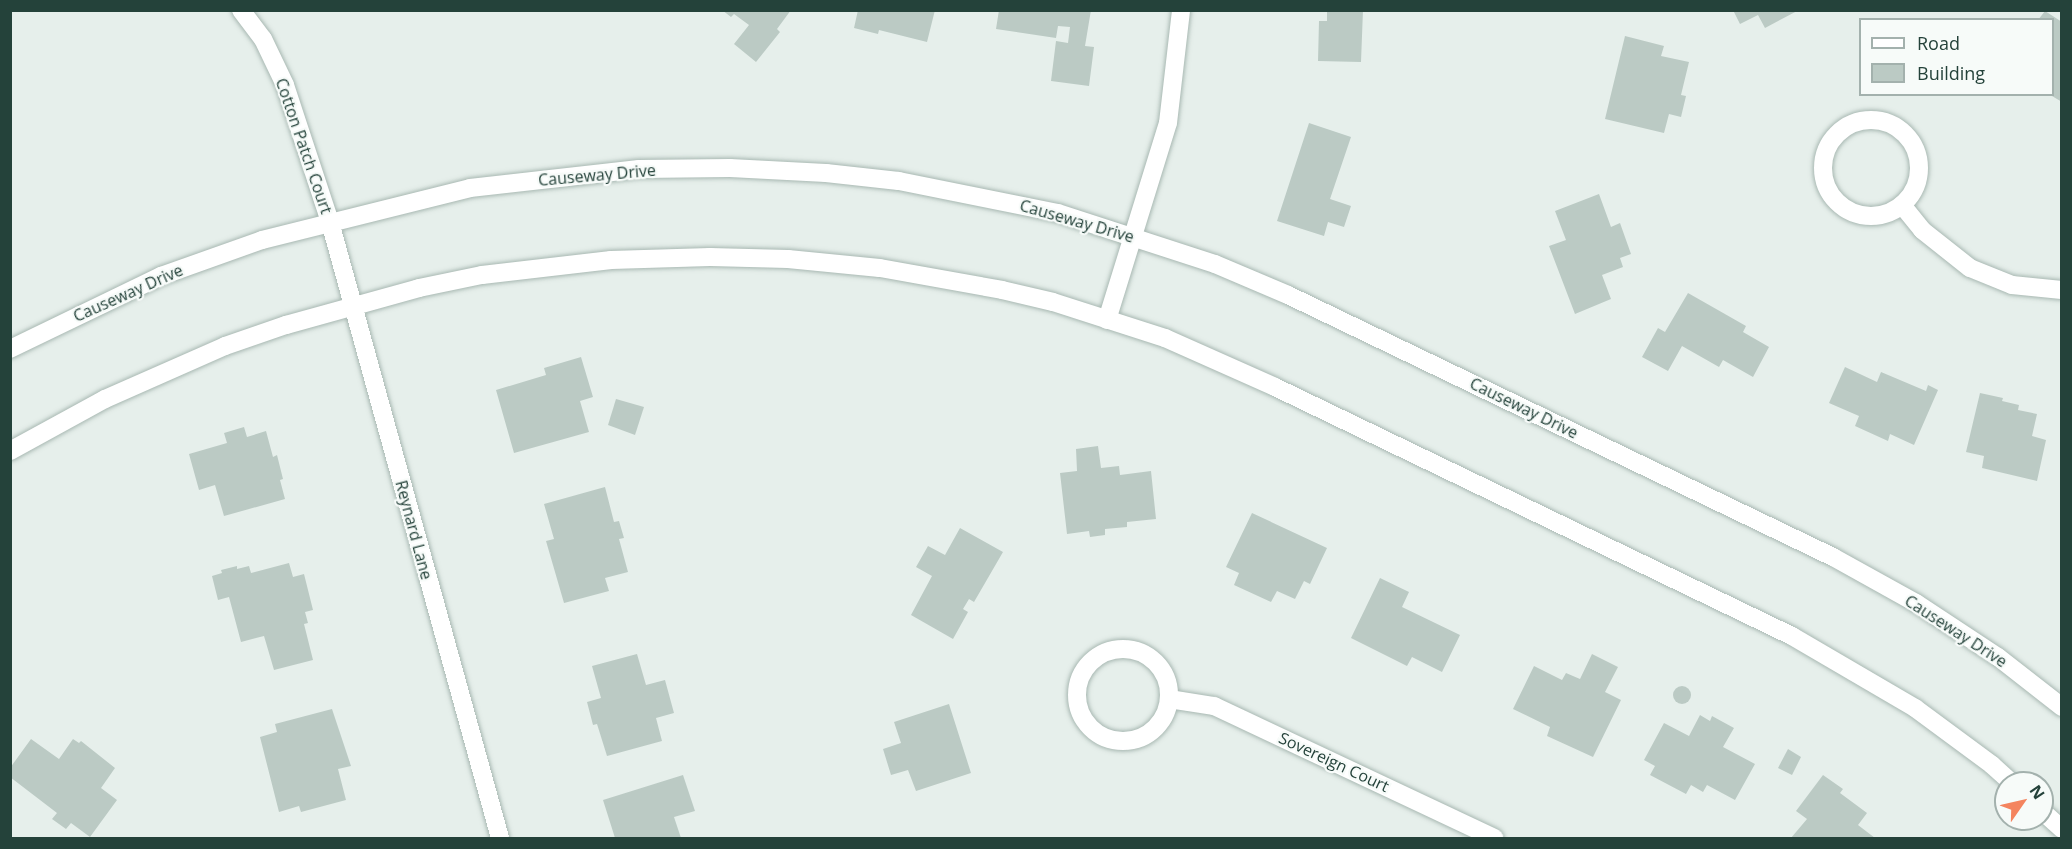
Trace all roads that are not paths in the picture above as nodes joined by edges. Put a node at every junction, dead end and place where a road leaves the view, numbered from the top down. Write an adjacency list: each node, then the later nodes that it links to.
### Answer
1 (241, 10): 4 (street, Cotton Patch Court)
2 (1181, 10): 5 (street)
3 (1902, 205): 3 (street); 6 (street)
4 (330, 222): 5 (street, Causeway Drive); 7 (street, Reynard Lane); 9 (street, Causeway Drive)
5 (1133, 237): 8 (street); 12 (street, Causeway Drive)
6 (2061, 290)
7 (353, 307): 8 (street); 10 (street); 14 (street, Reynard Lane)
8 (1107, 320): 13 (street)
9 (10, 349)
10 (10, 451)
11 (1169, 699): 11 (street); 15 (street, Sovereign Court)
12 (2061, 707)
13 (1997, 771)
14 (500, 838)
15 (1495, 838)

